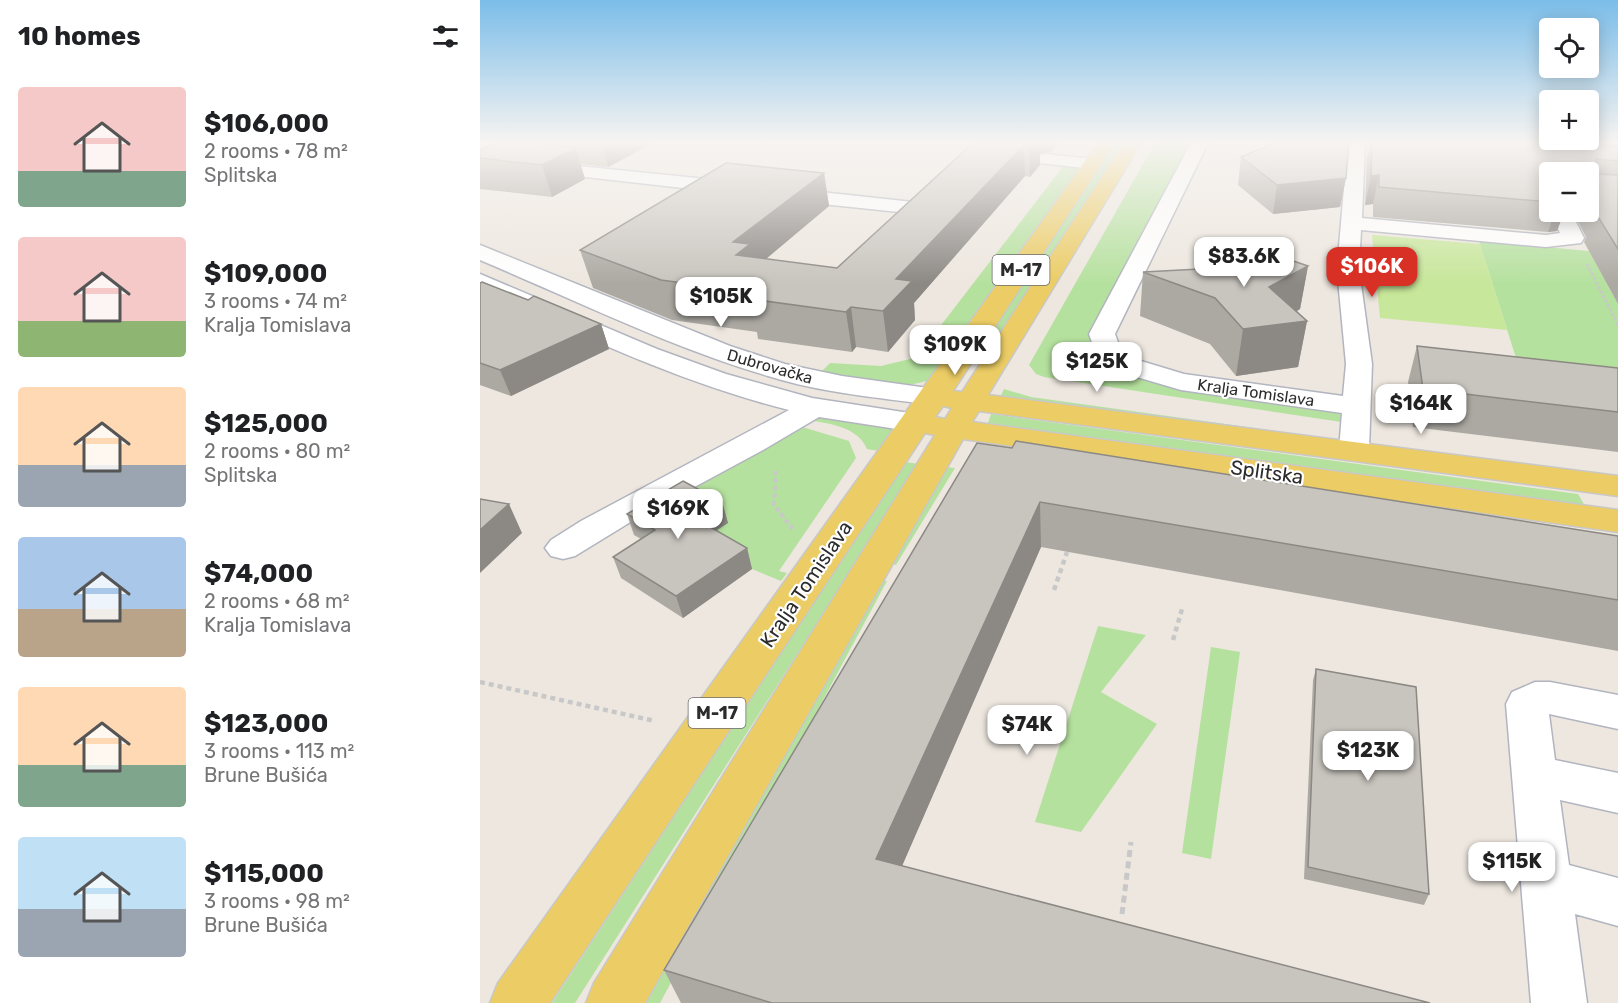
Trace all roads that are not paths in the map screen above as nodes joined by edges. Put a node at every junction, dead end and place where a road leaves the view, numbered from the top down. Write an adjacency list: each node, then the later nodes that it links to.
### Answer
1 (753, 190): 2 (street)
2 (936, 190)
3 (1078, 190): 13 (main road, Kralja Tomislava / M-17)
4 (1100, 190): 13 (main road, Kralja Tomislava / M-17)
5 (1176, 190): 12 (street, Kralja Tomislava)
6 (1357, 190): 8 (street)
7 (1566, 222): 8 (street)
8 (1351, 224): 12 (street)
9 (480, 252): 13 (street, Dubrovačka)
10 (480, 280): 11 (street, Dubrovačka)
11 (814, 406): 13 (street, Dubrovačka); 17 (street)
12 (1356, 406): 14 (street)
13 (944, 413): 14 (main road, Splitska); 16 (main road, Splitska); 23 (main road, Kralja Tomislava / M-17); 24 (main road, Kralja Tomislava / M-17)
14 (1354, 450): 15 (main road, Splitska)
15 (1606, 485): 16 (main road)
16 (1612, 521)
17 (563, 548)
18 (1618, 712): 19 (street)
19 (1533, 775): 20 (street); 21 (street)
20 (1618, 793)
21 (1545, 883): 22 (street); 25 (street)
22 (1618, 902)
23 (518, 1003)
24 (614, 1003)
25 (1559, 1003)

